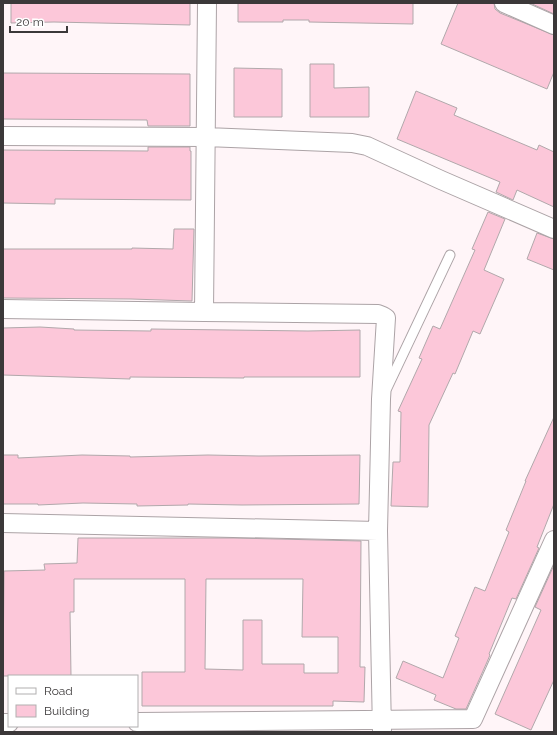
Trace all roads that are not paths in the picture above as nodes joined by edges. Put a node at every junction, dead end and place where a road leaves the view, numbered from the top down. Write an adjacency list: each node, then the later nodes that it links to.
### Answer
1 (207, 3): 5 (street)
2 (504, 3): 3 (street)
3 (554, 25)
4 (3, 136): 5 (street)
5 (206, 137): 6 (street); 9 (street)
6 (554, 229)
7 (450, 255): 10 (lane)
8 (3, 309): 9 (street)
9 (204, 312): 10 (street)
10 (381, 399): 12 (street)
11 (3, 523): 12 (street)
12 (378, 531): 15 (street)
13 (554, 540): 15 (street)
14 (138, 722): 15 (street)
15 (382, 726)

